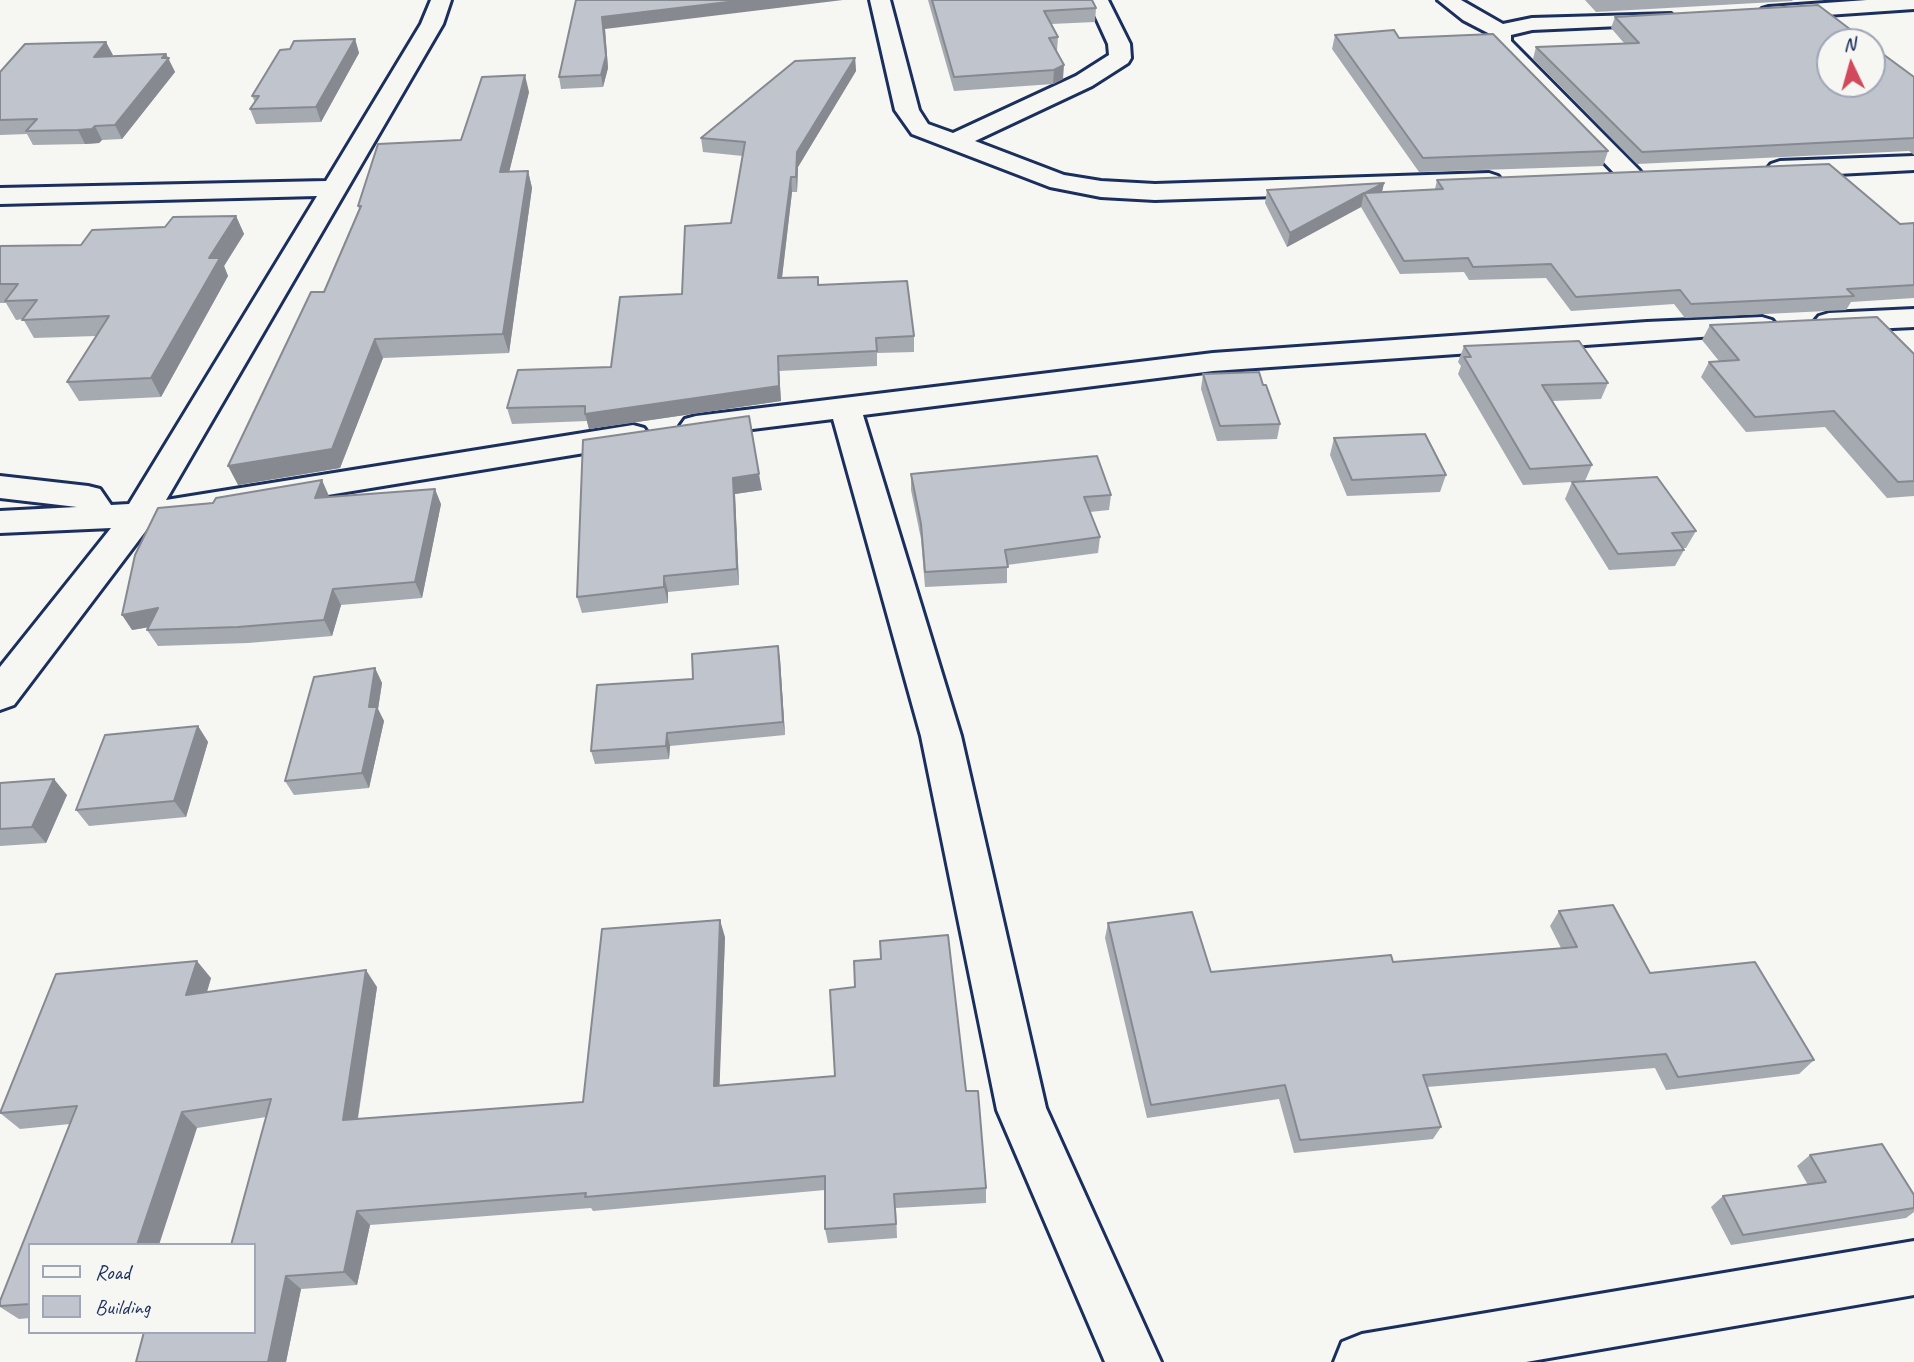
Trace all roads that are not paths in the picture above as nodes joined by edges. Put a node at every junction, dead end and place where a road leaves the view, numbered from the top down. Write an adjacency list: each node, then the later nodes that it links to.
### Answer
1 (441, 0): 18 (street)
2 (880, 0): 11 (street)
3 (1098, 0): 11 (street)
4 (1448, 0): 10 (street)
5 (1889, 2): 6 (street); 7 (street); 9 (street)
6 (1914, 3)
7 (1751, 14)
8 (1685, 17): 10 (street)
9 (1914, 23)
10 (1501, 31): 15 (street)
11 (954, 142): 17 (street)
12 (1914, 163): 13 (street)
13 (1752, 170)
14 (1657, 174): 15 (street)
15 (1630, 175): 16 (street)
16 (1602, 176)
17 (1507, 180)
18 (335, 188): 19 (street); 23 (street)
19 (0, 196)
20 (1914, 318): 21 (street)
21 (845, 407): 23 (street); 28 (street)
22 (0, 487): 24 (street)
23 (140, 515): 24 (street); 26 (street)
24 (94, 518): 25 (street)
25 (0, 522)
26 (0, 695)
27 (1914, 1268): 29 (street)
28 (1133, 1362)
29 (1362, 1362)

